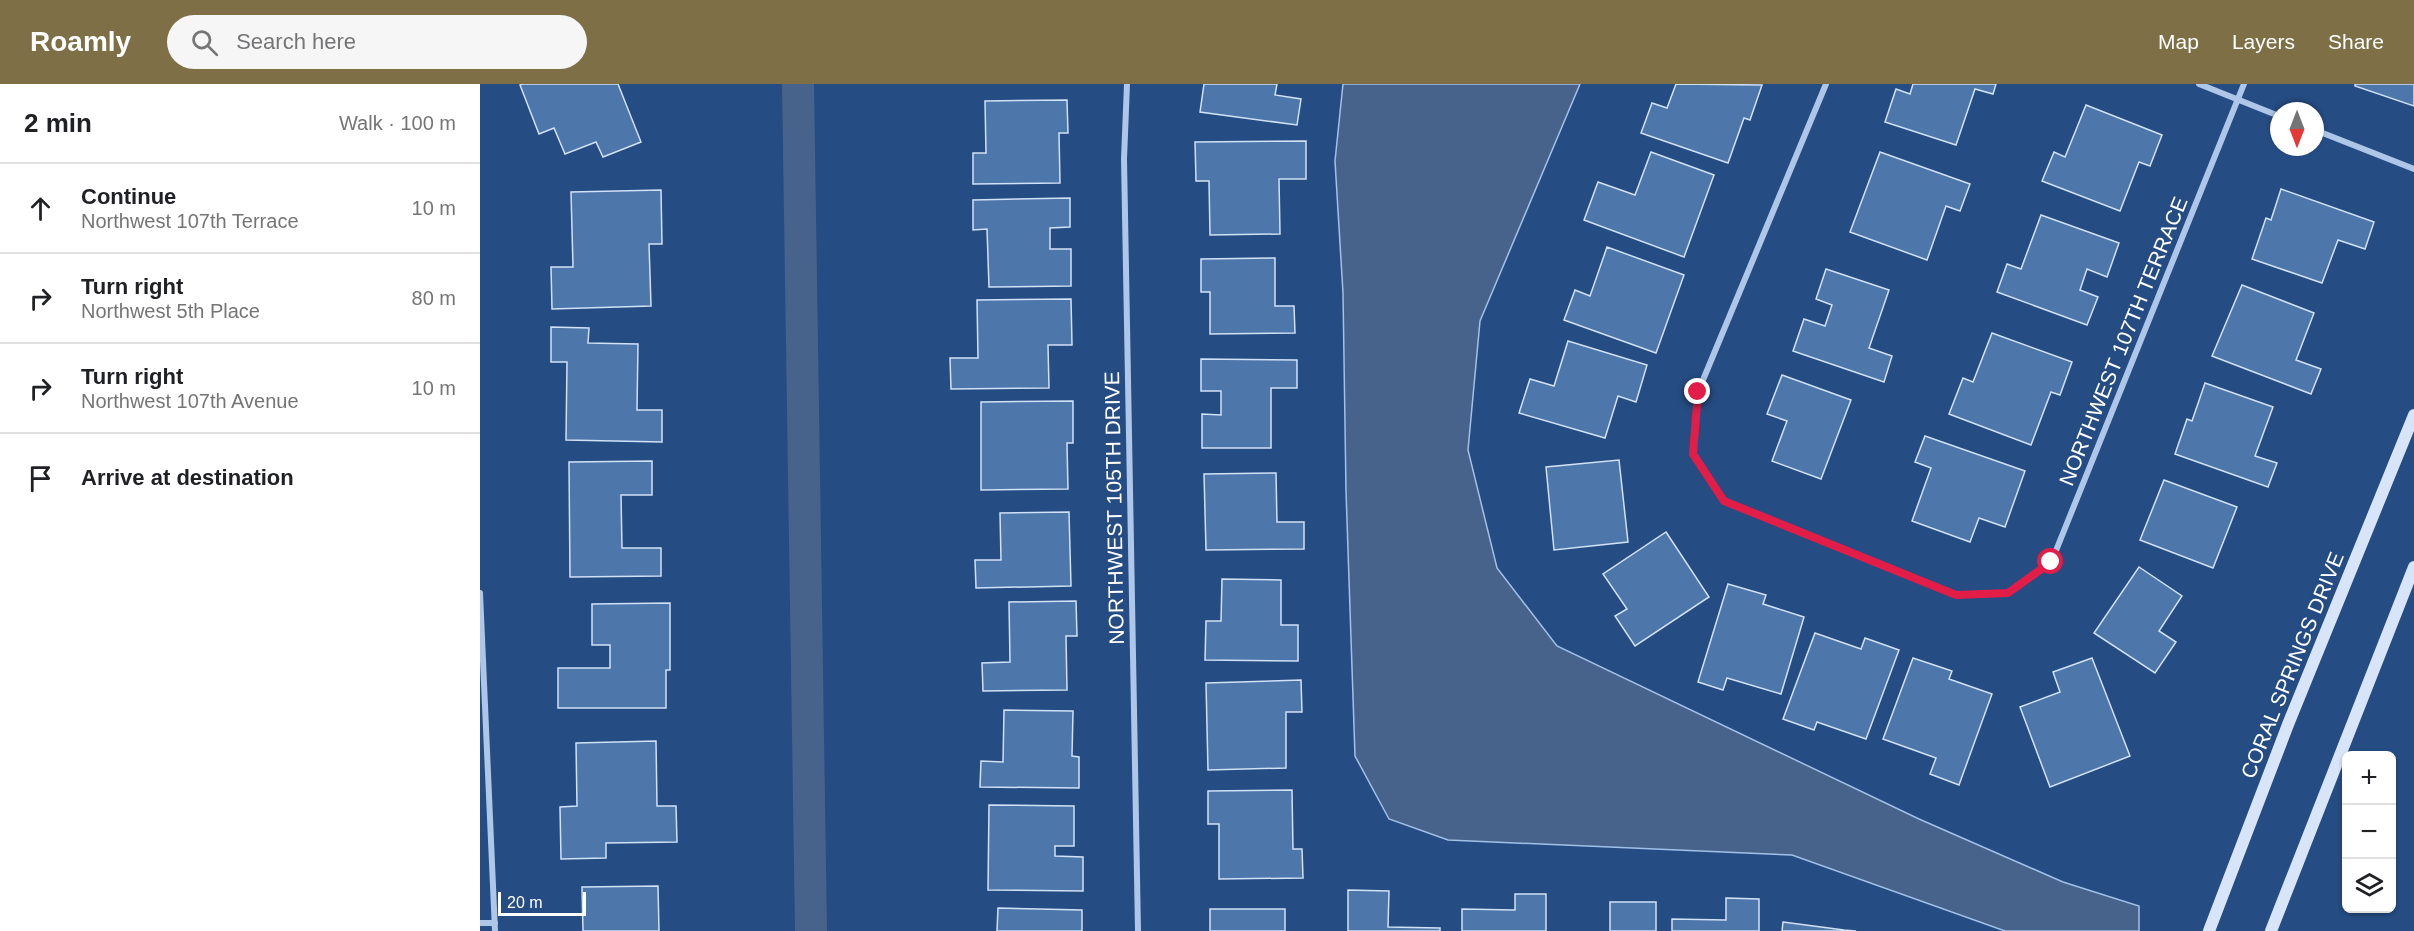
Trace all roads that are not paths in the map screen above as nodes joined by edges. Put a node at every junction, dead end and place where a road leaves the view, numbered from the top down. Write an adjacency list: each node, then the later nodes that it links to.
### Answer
1 (1127, 84): 15 (street, NORTHWEST 105TH DRIVE)
2 (1826, 84): 5 (street, NORTHWEST 107TH TERRACE)
3 (2199, 84): 5 (street)
4 (2244, 84): 5 (street, NORTHWEST 107TH TERRACE)
5 (2238, 100): 6 (street)
6 (2270, 112)
7 (2324, 134): 8 (street)
8 (2414, 169)
9 (2414, 415): 16 (main road, CORAL SPRINGS DRIVE)
10 (2414, 567): 17 (main road)
11 (480, 593): 13 (street)
12 (480, 923): 13 (street)
13 (495, 923): 14 (street)
14 (495, 931)
15 (1138, 931)
16 (2209, 931)
17 (2271, 931)

